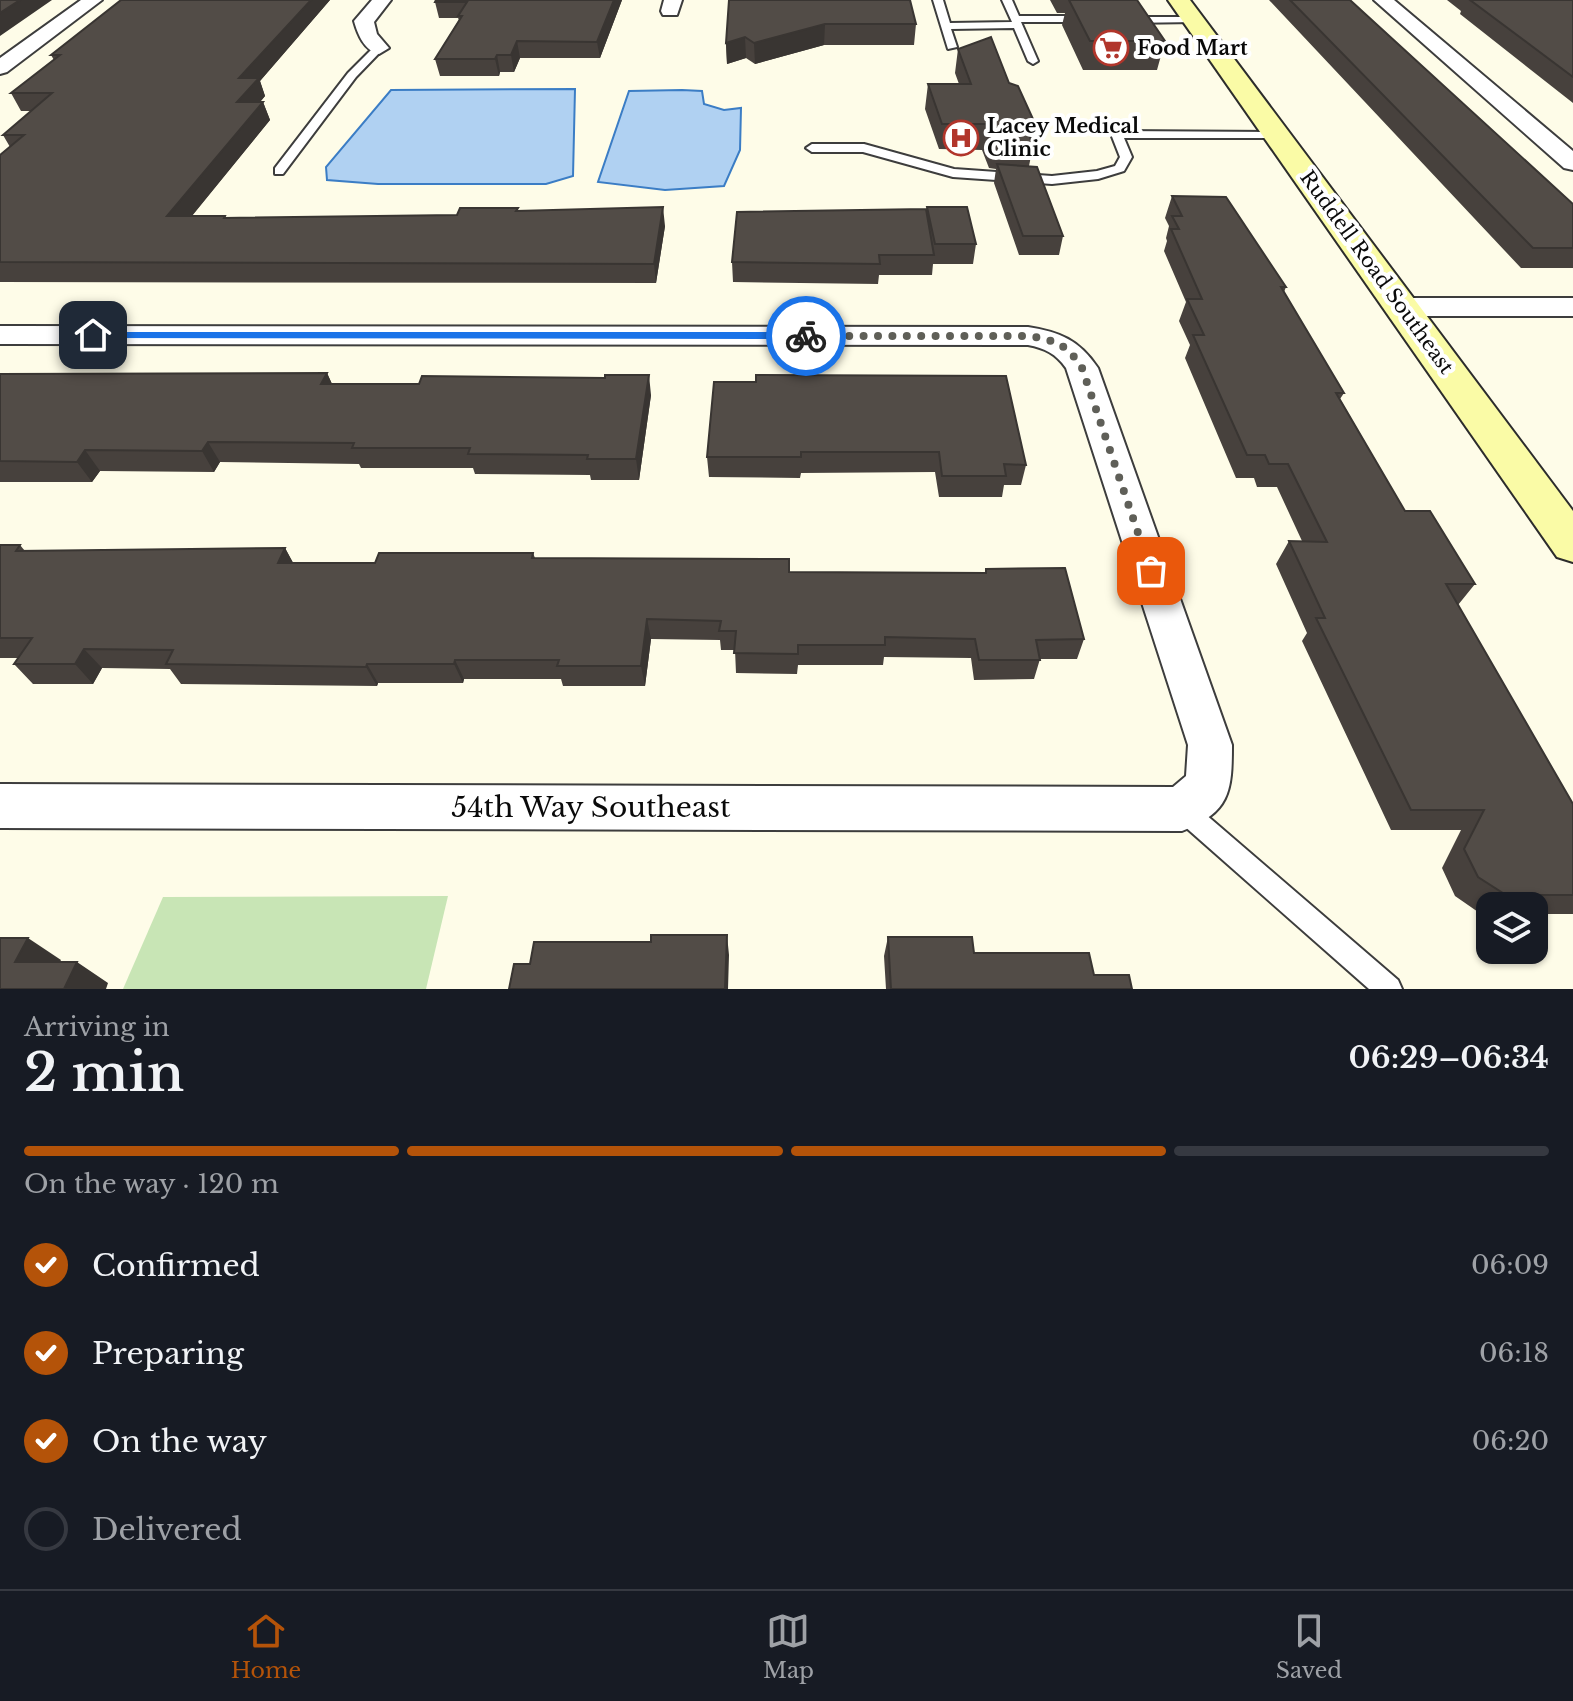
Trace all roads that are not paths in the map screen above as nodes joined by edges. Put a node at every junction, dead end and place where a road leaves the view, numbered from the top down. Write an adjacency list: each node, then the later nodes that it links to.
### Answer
1 (93, 0): 16 (street)
2 (382, 0): 14 (street)
3 (938, 0): 12 (lane)
4 (1007, 0): 11 (lane)
5 (1383, 0): 19 (street)
6 (1121, 10): 10 (lane)
7 (1186, 10): 10 (lane); 17 (main road, Ruddell Road Southeast)
8 (1099, 19): 11 (lane)
9 (1113, 19): 10 (lane)
10 (1127, 20)
11 (1016, 22): 12 (lane); 15 (lane)
12 (946, 26): 13 (lane)
13 (952, 47)
14 (379, 48): 20 (lane)
15 (1033, 61)
16 (0, 68)
17 (1279, 135): 18 (lane); 21 (main road, Ruddell Road Southeast)
18 (812, 148)
19 (1573, 163)
20 (279, 171)
21 (1401, 307): 22 (street); 24 (main road, Ruddell Road Southeast)
22 (1573, 307)
23 (0, 335): 26 (street)
24 (1573, 545)
25 (0, 806): 26 (street, 54th Way Southeast)
26 (1182, 809): 27 (lane)
27 (1389, 989)

